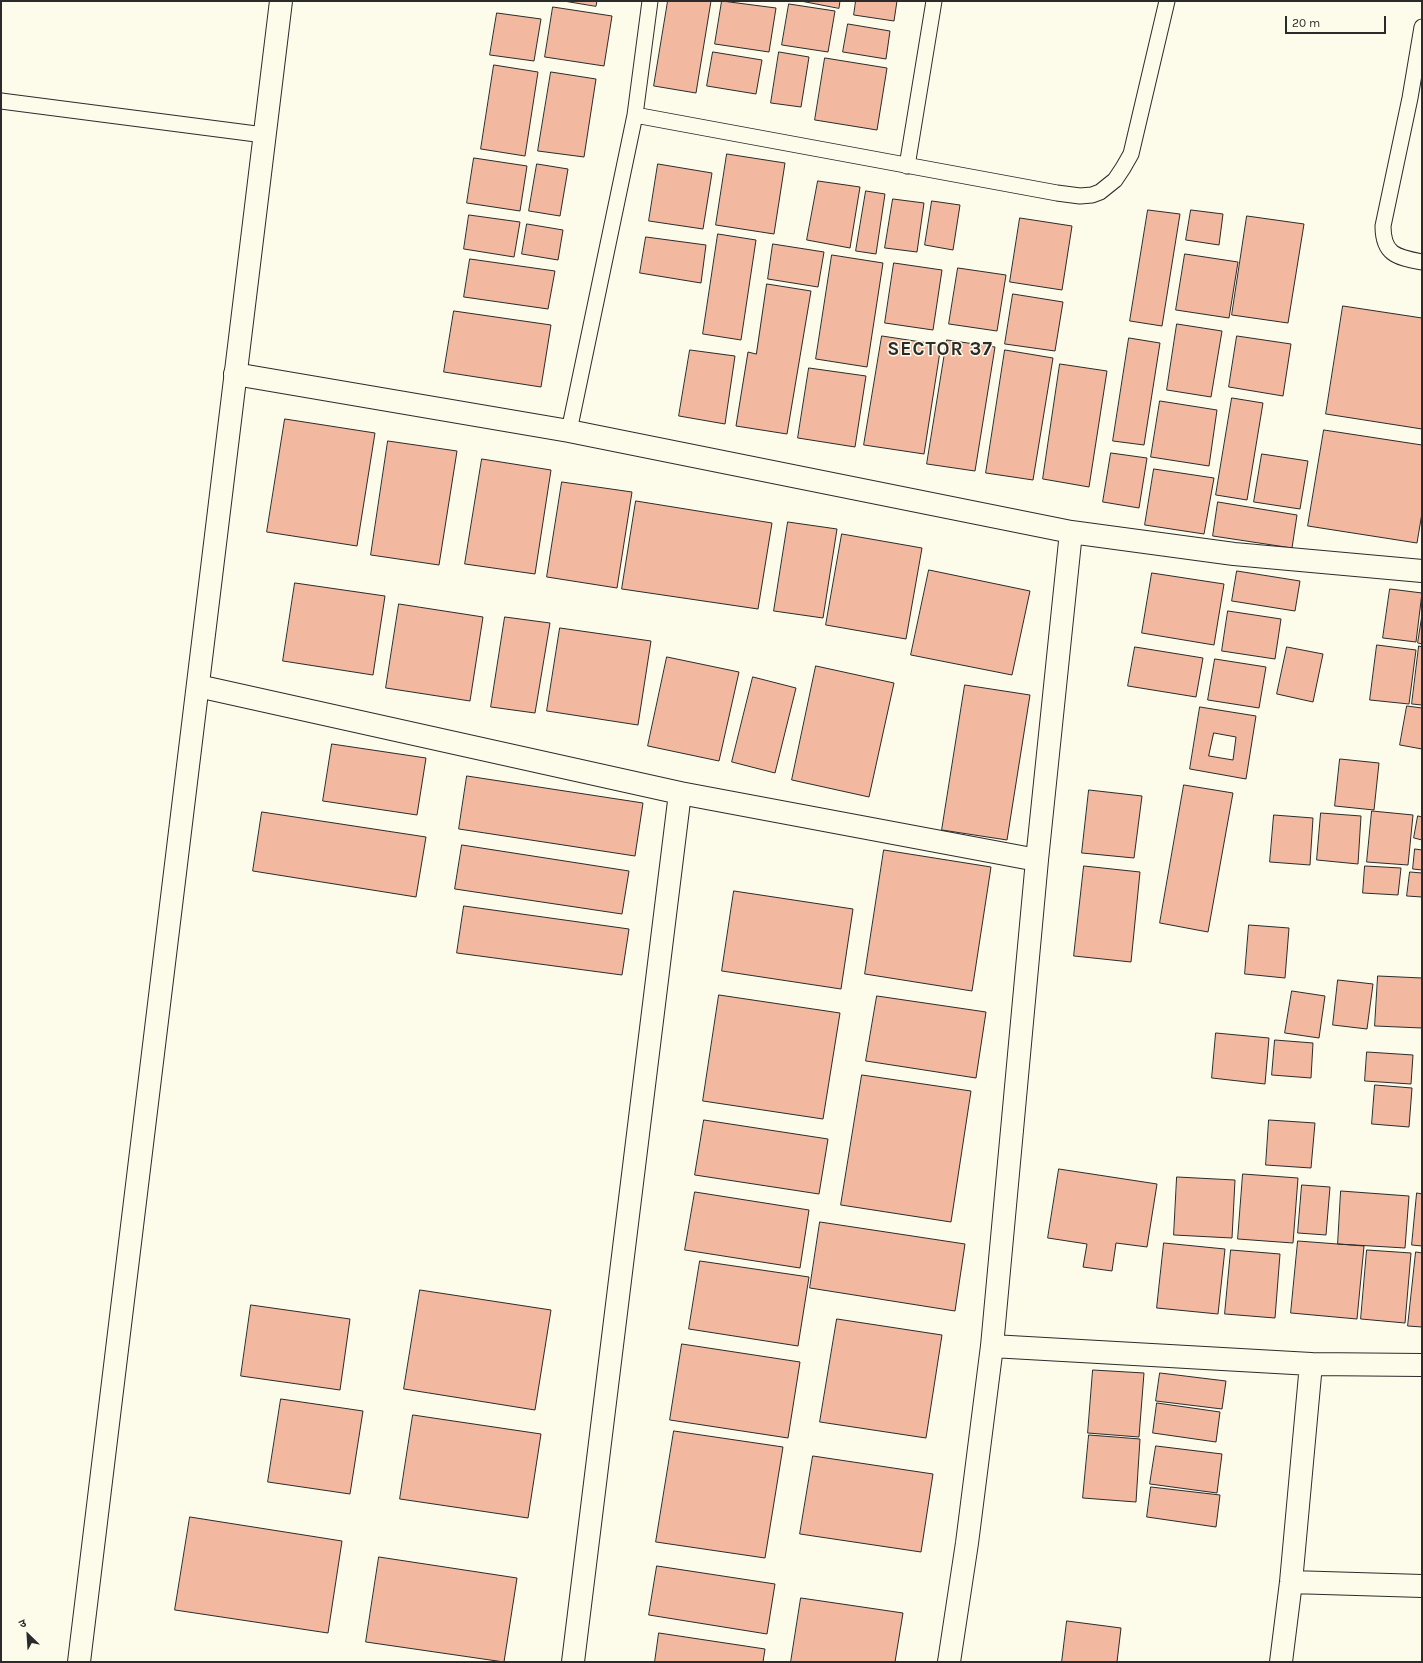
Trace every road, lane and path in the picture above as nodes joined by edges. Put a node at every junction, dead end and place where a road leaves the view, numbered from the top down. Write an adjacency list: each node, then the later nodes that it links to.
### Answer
1 (281, 1): 9 (street)
2 (650, 1): 8 (lane)
3 (934, 1): 10 (lane)
4 (1167, 1): 10 (lane)
5 (1422, 27): 6 (lane)
6 (1416, 99): 11 (lane)
7 (1, 101): 9 (lane)
8 (635, 115): 10 (lane); 13 (lane)
9 (264, 135): 12 (street)
10 (907, 166)
11 (1422, 262)
12 (235, 374): 13 (street); 16 (street)
13 (569, 431): 14 (street)
14 (1071, 532): 15 (street); 18 (street)
15 (1422, 571)
16 (198, 686): 17 (street); 24 (street)
17 (680, 793): 18 (street); 25 (street)
18 (1036, 860): 19 (street)
19 (992, 1346): 20 (street); 26 (street)
20 (1311, 1364): 21 (street); 22 (street)
21 (1422, 1365)
22 (1291, 1582): 23 (street); 27 (street)
23 (1422, 1586)
24 (79, 1662)
25 (573, 1662)
26 (949, 1662)
27 (1281, 1662)

